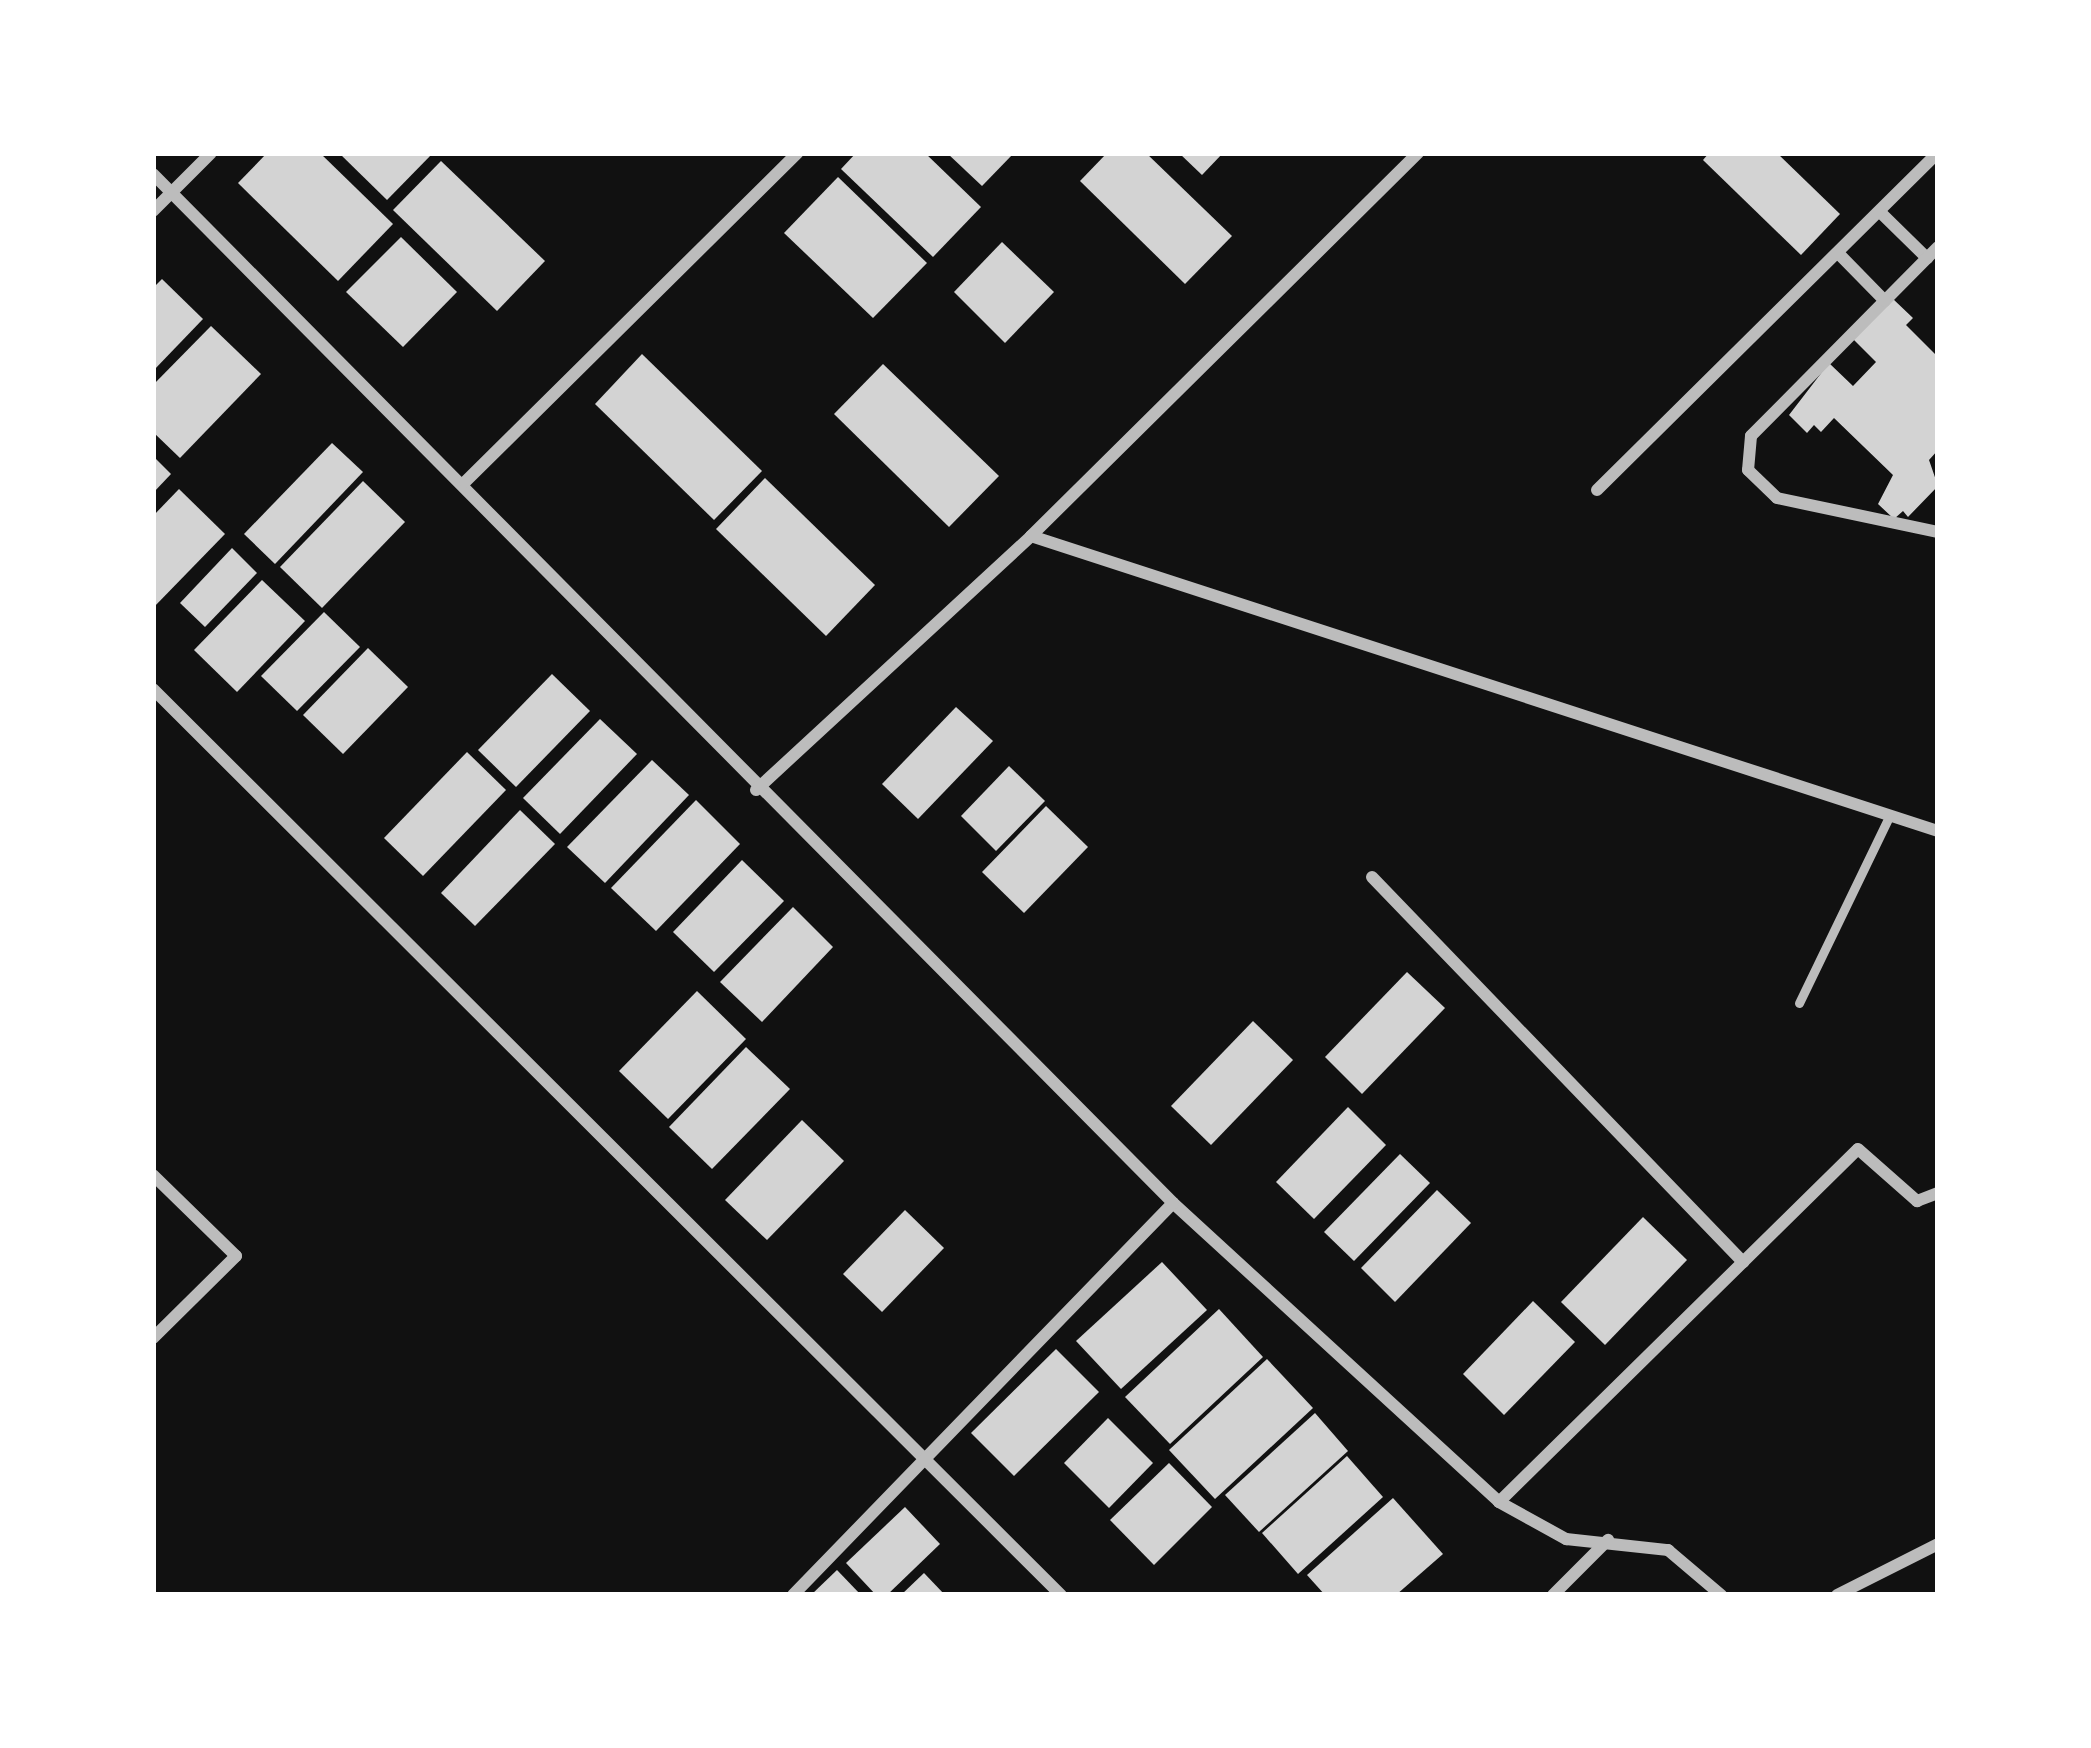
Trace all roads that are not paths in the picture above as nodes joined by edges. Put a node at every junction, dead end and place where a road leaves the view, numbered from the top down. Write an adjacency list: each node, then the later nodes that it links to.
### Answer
1 (211, 153): 6 (street)
2 (798, 153): 13 (street)
3 (1418, 153): 16 (street)
4 (1938, 153): 8 (street)
5 (153, 175): 6 (street)
6 (171, 193): 7 (street); 13 (street)
7 (153, 211)
8 (1880, 212): 10 (street); 11 (street)
9 (1938, 247): 11 (street)
10 (1838, 254): 12 (street); 14 (street)
11 (1927, 258): 12 (street)
12 (1885, 301): 15 (street)
13 (465, 482): 18 (street)
14 (1597, 490)
15 (1938, 532)
16 (1031, 536): 18 (street); 19 (street)
17 (153, 689): 28 (street)
18 (756, 790): 25 (street)
19 (1890, 815): 20 (street); 22 (lane)
20 (1938, 831)
21 (1372, 877): 26 (street)
22 (1799, 1003)
23 (153, 1175): 27 (street)
24 (1938, 1193): 26 (street)
25 (1173, 1203): 28 (street); 29 (street)
26 (1742, 1262): 29 (street)
27 (153, 1339)
28 (932, 1458): 32 (street); 33 (street)
29 (1499, 1502): 30 (street)
30 (1608, 1540): 34 (street); 35 (street)
31 (1938, 1544): 36 (street)
32 (793, 1595)
33 (1061, 1595)
34 (1553, 1595)
35 (1721, 1595)
36 (1837, 1595)

